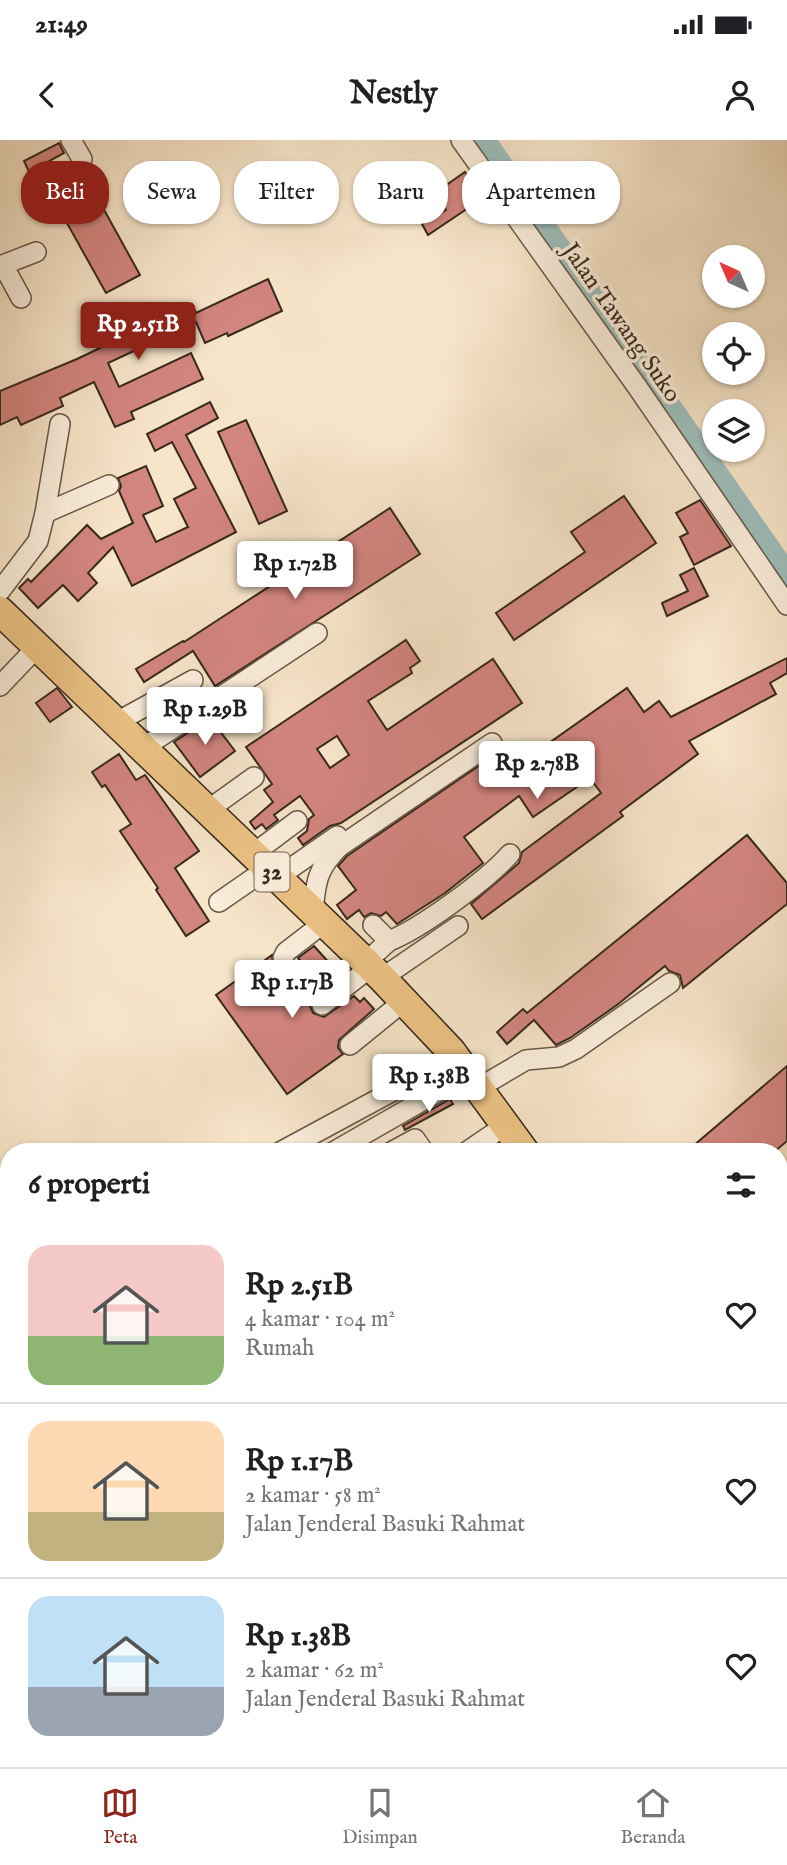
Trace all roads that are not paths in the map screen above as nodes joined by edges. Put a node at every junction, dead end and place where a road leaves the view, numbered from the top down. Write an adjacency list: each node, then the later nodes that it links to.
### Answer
1 (71, 140): 3 (street)
2 (461, 140): 11 (street, Jalan Tawang Suko)
3 (82, 159)
4 (36, 252): 5 (street)
5 (1, 265): 6 (street)
6 (21, 298)
7 (60, 424): 9 (street)
8 (109, 485): 9 (street)
9 (45, 513): 10 (street)
10 (0, 591)
11 (787, 605)
12 (0, 611): 14 (highway, 32)
13 (317, 633): 20 (street)
14 (38, 646): 16 (street); 17 (highway, 32)
15 (193, 680): 17 (street)
16 (2, 681)
17 (117, 722): 20 (highway, 32)
18 (492, 743): 27 (street)
19 (466, 746): 25 (street)
20 (144, 748): 22 (highway, 32)
21 (254, 777): 22 (street)
22 (208, 810): 25 (highway, 32)
23 (297, 821): 25 (street)
24 (509, 854): 30 (street)
25 (266, 866): 26 (street); 27 (highway, 32)
26 (219, 902)
27 (319, 917): 31 (street); 32 (highway, 32)
28 (373, 925): 30 (street)
29 (458, 926): 32 (street)
30 (389, 941): 32 (street)
31 (286, 969)
32 (373, 969): 34 (highway, 32); 35 (street)
33 (670, 983): 37 (street)
34 (404, 1001): 36 (street); 37 (highway, 32)
35 (322, 1005)
36 (350, 1045)
37 (468, 1073): 38 (street); 40 (street); 43 (highway, 32)
38 (423, 1075): 39 (street); 40 (street)
39 (390, 1093): 41 (street); 42 (street)
40 (435, 1093): 42 (street)
41 (359, 1109): 44 (street); 45 (street)
42 (401, 1113): 44 (street)
43 (506, 1125): 49 (street); 50 (highway, 32)
44 (371, 1130): 48 (street)
45 (312, 1134): 46 (street); 47 (street)
46 (296, 1143)
47 (318, 1143)
48 (349, 1143)
49 (479, 1143)
50 (519, 1143)

